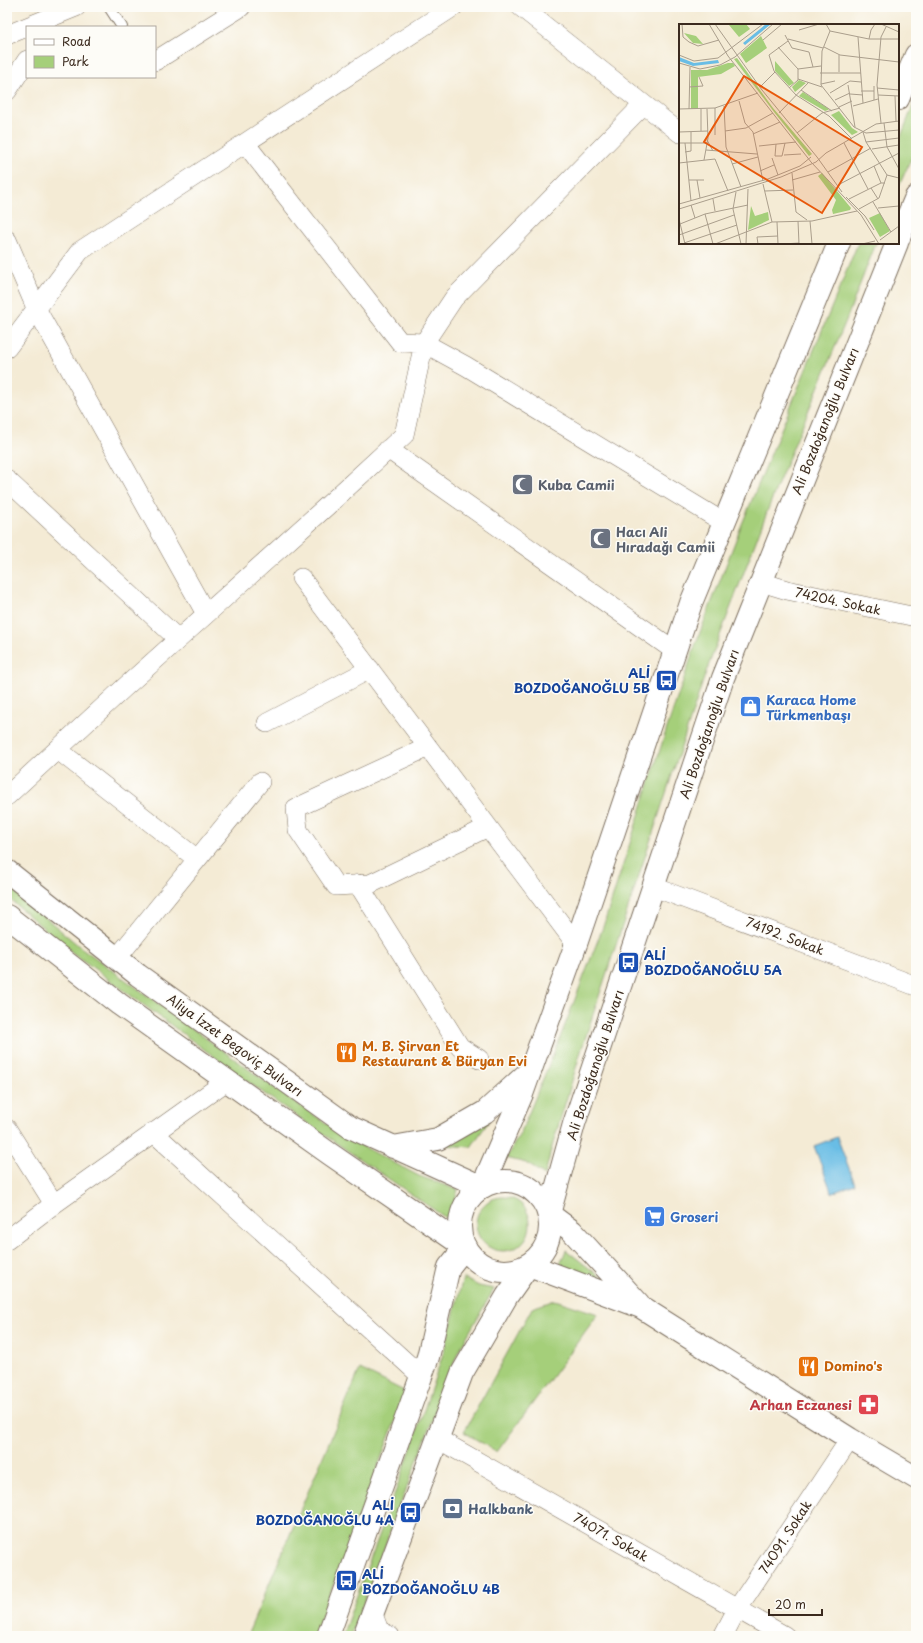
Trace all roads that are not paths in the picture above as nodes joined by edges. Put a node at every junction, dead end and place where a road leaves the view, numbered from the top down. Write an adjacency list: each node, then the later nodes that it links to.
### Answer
1 (76, 7): 6 (street)
2 (109, 7): 9 (lane)
3 (241, 7): 12 (street)
4 (453, 7): 18 (street)
5 (521, 7): 16 (street)
6 (43, 24): 8 (street)
7 (26, 26): 10 (street)
8 (26, 26)
9 (121, 26)
10 (10, 28)
11 (916, 55): 15 (main road)
12 (156, 60)
13 (26, 62): 14 (street)
14 (7, 91)
15 (899, 96)
16 (643, 105): 17 (street); 24 (street)
17 (679, 132)
18 (245, 144): 23 (street); 24 (street)
19 (916, 197): 20 (main road, Ali Bozdoğanoğlu Bulvarı)
20 (904, 235): 30 (main road, Ali Bozdoğanoğlu Bulvarı)
21 (7, 240): 23 (street)
22 (833, 246): 28 (main road)
23 (37, 310): 25 (street); 31 (street)
24 (424, 343): 26 (street); 28 (street)
25 (7, 348)
26 (388, 449): 31 (street); 34 (street)
27 (7, 480): 33 (street)
28 (723, 522): 34 (main road)
29 (301, 578): 35 (street)
30 (761, 582): 32 (street, 74204. Sokak); 45 (main road, Ali Bozdoğanoğlu Bulvarı)
31 (206, 614): 33 (street)
32 (916, 617)
33 (178, 639): 38 (street)
34 (675, 651): 47 (main road)
35 (370, 669): 36 (street); 37 (street)
36 (267, 722)
37 (428, 747): 41 (street); 44 (street)
38 (58, 750): 40 (street); 42 (street)
39 (260, 782): 42 (street)
40 (7, 796)
41 (488, 827): 44 (street); 47 (street)
42 (197, 859): 48 (street)
43 (7, 871): 48 (main road, Aliya İzzet Begoviç Bulvarı)
44 (358, 884): 50 (street)
45 (654, 887): 49 (street, 74192. Sokak); 58 (main road, Ali Bozdoğanoğlu Bulvarı)
46 (7, 916): 52 (main road)
47 (576, 944): 51 (main road)
48 (117, 958): 55 (main road, Aliya İzzet Begoviç Bulvarı)
49 (916, 986)
50 (479, 1059)
51 (530, 1071): 55 (main road); 56 (main road)
52 (228, 1080): 54 (street); 60 (main road)
53 (7, 1130): 57 (street)
54 (154, 1132): 57 (street); 63 (street)
55 (393, 1147): 56 (main road, Aliya İzzet Begoviç Bulvarı)
56 (482, 1187): 58 (main road); 60 (main road)
57 (54, 1204): 59 (street)
58 (549, 1214): 61 (main road); 62 (main road)
59 (7, 1240)
60 (465, 1247): 61 (main road); 63 (main road)
61 (529, 1265): 62 (main road); 64 (main road)
62 (641, 1307): 65 (main road)
63 (421, 1376): 69 (main road)
64 (438, 1439): 67 (street, 74071. Sokak); 68 (main road)
65 (850, 1439): 66 (main road); 67 (street, 74091. Sokak)
66 (916, 1478)
67 (737, 1609): 72 (street, 74091. Sokak); 73 (street, 74071. Sokak)
68 (372, 1612): 70 (main road); 71 (street)
69 (328, 1636)
70 (364, 1636)
71 (390, 1636)
72 (723, 1636)
73 (785, 1636)

